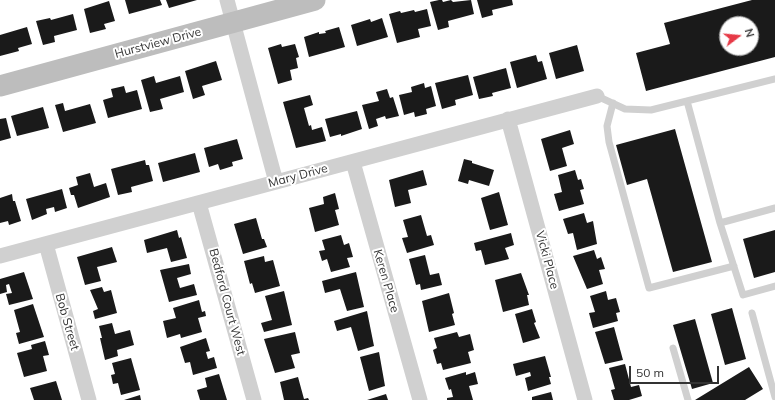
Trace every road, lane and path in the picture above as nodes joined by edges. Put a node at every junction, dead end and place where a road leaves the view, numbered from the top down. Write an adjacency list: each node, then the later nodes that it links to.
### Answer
1 (227, 0): 3 (street)
2 (315, 0): 3 (street, Hurstview Drive)
3 (233, 22): 5 (street, Hurstview Drive); 11 (street)
4 (775, 79): 7 (lane)
5 (0, 86)
6 (597, 96): 8 (lane); 9 (street, Mary Drive)
7 (687, 101): 8 (lane); 14 (lane)
8 (613, 103): 17 (lane)
9 (508, 120): 10 (street, Mary Drive); 25 (street, Vicki Place)
10 (353, 162): 11 (street, Mary Drive); 24 (street, Keren Place)
11 (276, 182): 12 (street, Mary Drive)
12 (199, 203): 15 (street, Mary Drive); 23 (street, Bedford Court West)
13 (775, 208): 14 (lane)
14 (720, 223): 17 (lane)
15 (46, 244): 16 (street, Mary Drive); 22 (street, Bob Street)
16 (0, 256)
17 (734, 266): 18 (lane)
18 (775, 286)
19 (752, 314): 21 (lane)
20 (673, 348): 26 (lane)
21 (775, 397)
22 (89, 400)
23 (254, 400)
24 (420, 400)
25 (585, 400)
26 (688, 400)

